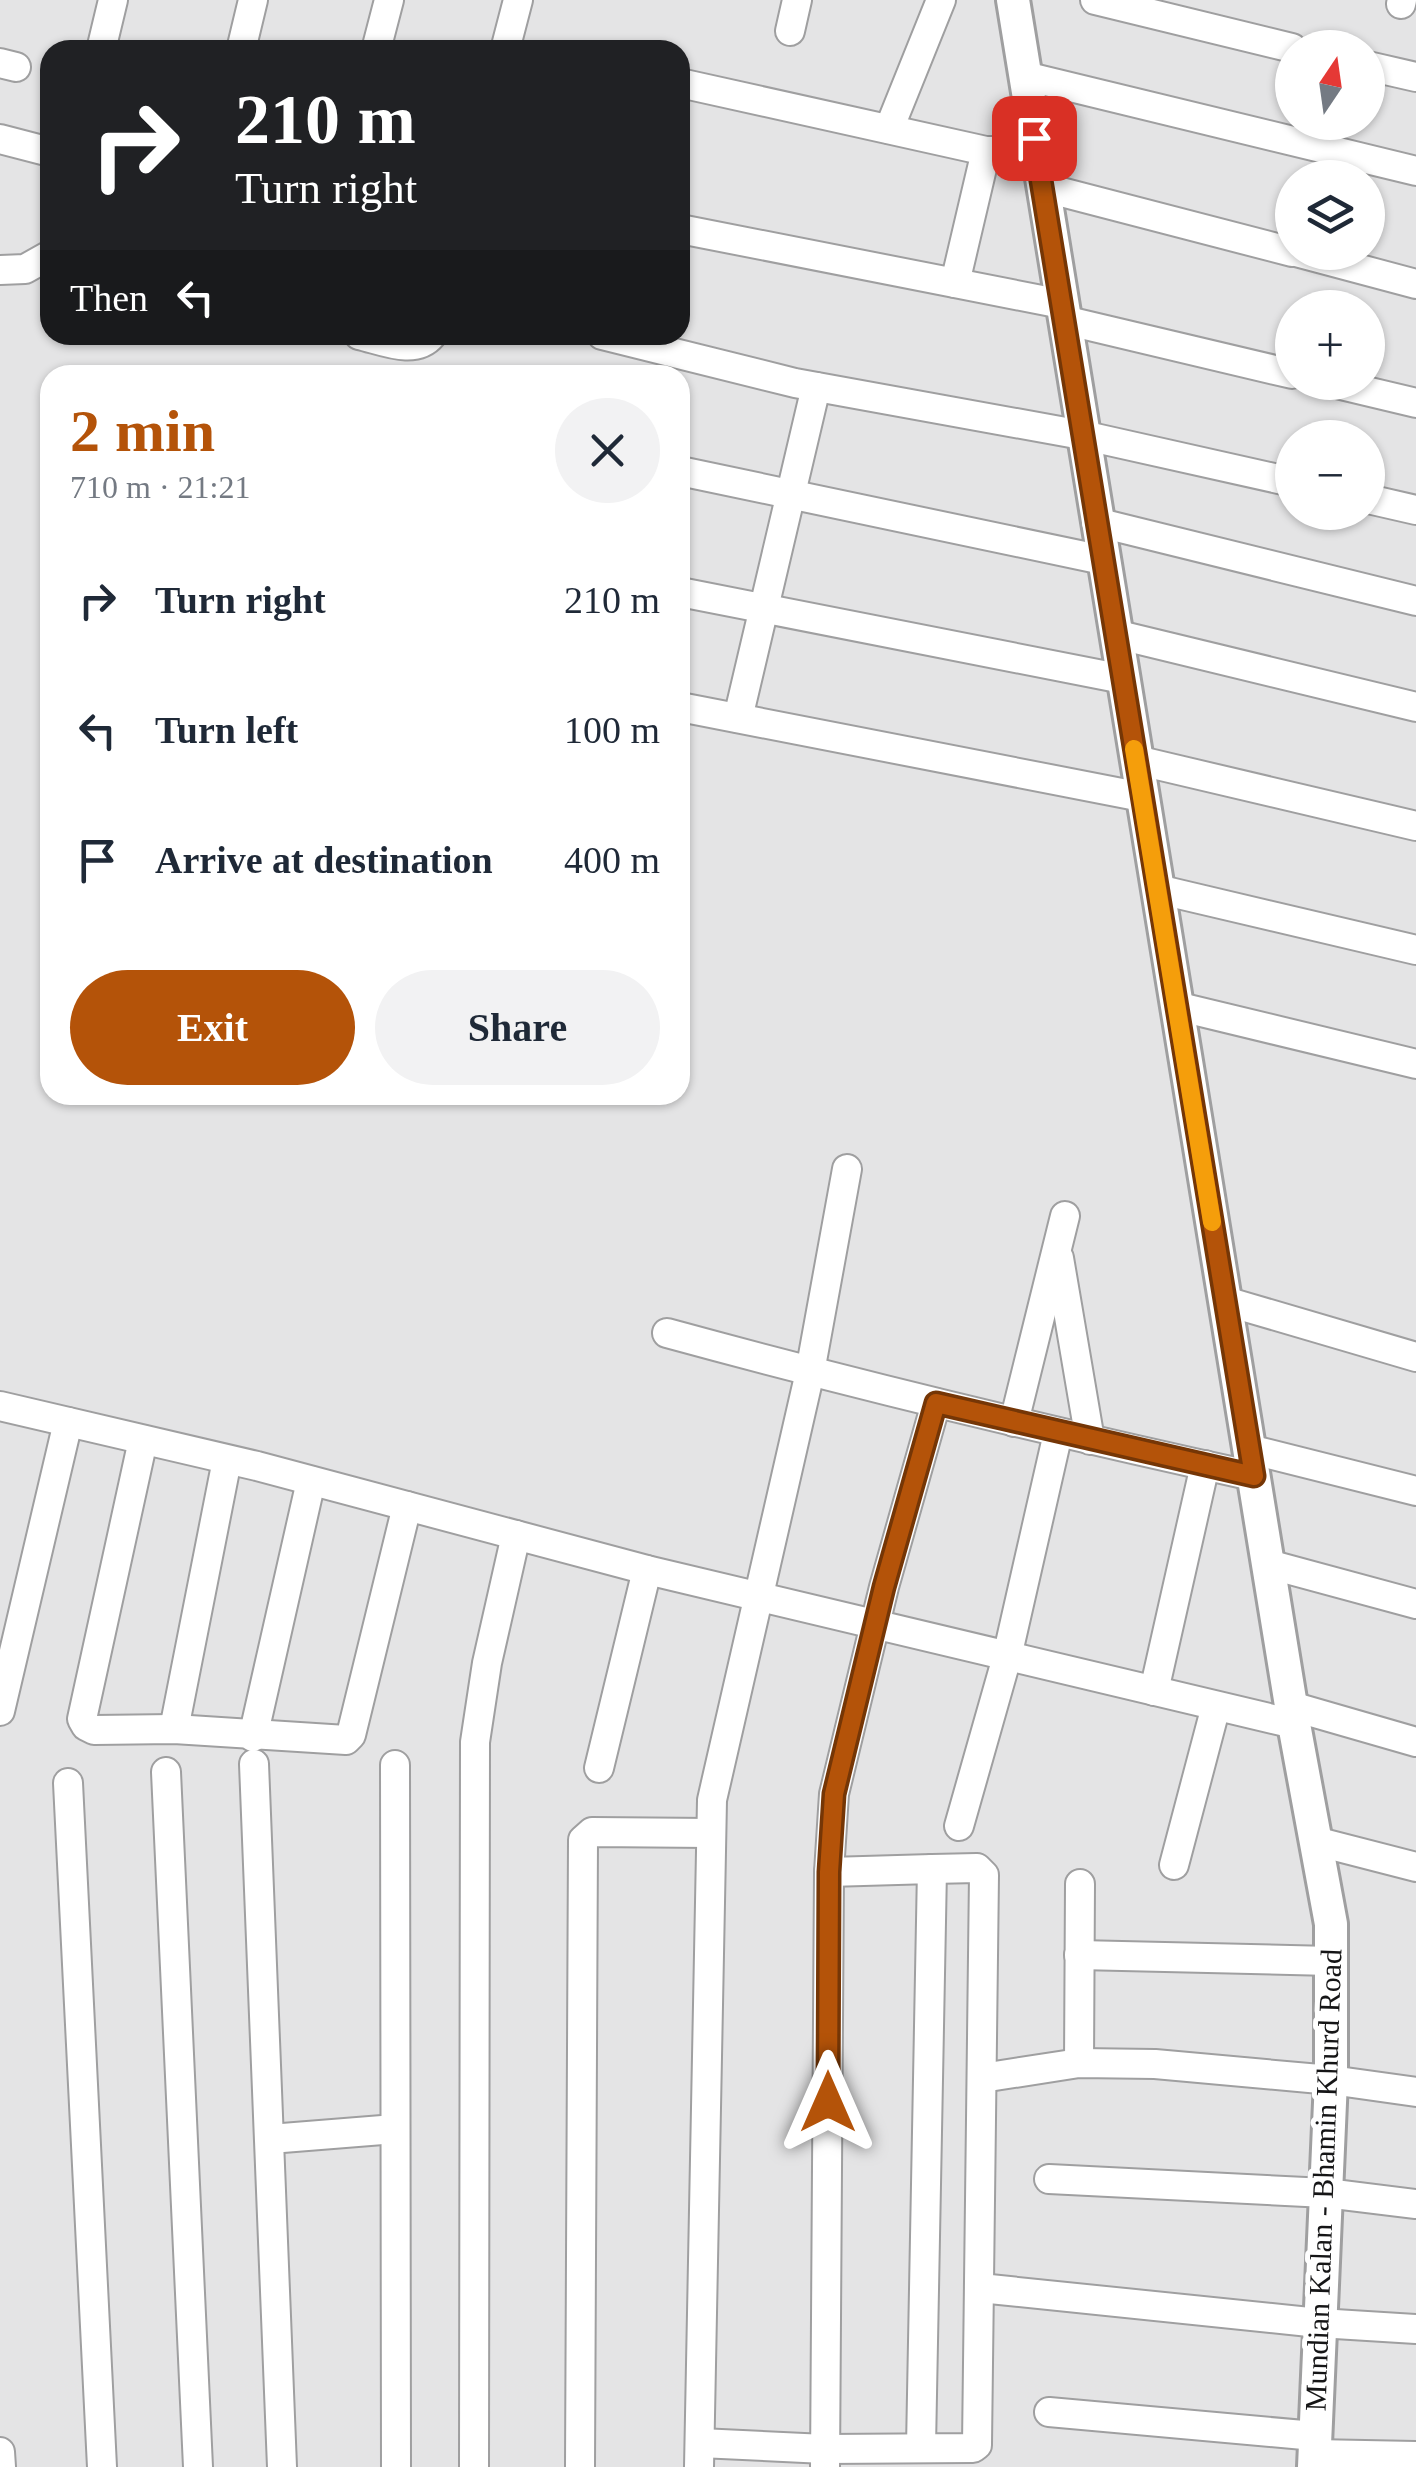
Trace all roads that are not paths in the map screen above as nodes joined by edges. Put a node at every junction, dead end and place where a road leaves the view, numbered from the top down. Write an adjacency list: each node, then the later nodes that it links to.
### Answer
1 (113, 0): 10 (street)
2 (253, 0): 11 (street)
3 (389, 0): 12 (street)
4 (518, 0): 13 (street)
5 (797, 0): 9 (street)
6 (941, 0): 19 (street)
7 (1013, 0): 16 (street, Mundian Kalan - Bhamin Khurd Road)
8 (1095, 0): 14 (street)
9 (790, 31)
10 (103, 40)
11 (243, 40)
12 (379, 40)
13 (516, 40)
14 (1275, 44)
15 (1385, 70): 17 (street)
16 (1024, 76): 20 (street, Mundian Kalan - Bhamin Khurd Road); 24 (street)
17 (1416, 78)
18 (690, 85): 19 (street)
19 (889, 129): 23 (street)
20 (1034, 138): 23 (street); 25 (street, Mundian Kalan - Bhamin Khurd Road)
21 (0, 140): 22 (street)
22 (40, 150)
23 (986, 151): 31 (street)
24 (1416, 171)
25 (1042, 187): 27 (street); 33 (street, Mundian Kalan - Bhamin Khurd Road)
26 (690, 231): 31 (street)
27 (1275, 247)
28 (40, 260): 29 (street)
29 (0, 270)
30 (1363, 270): 32 (street)
31 (955, 283): 33 (street)
32 (1416, 284)
33 (1063, 312): 35 (street); 39 (street, Mundian Kalan - Bhamin Khurd Road)
34 (643, 345): 36 (street)
35 (1275, 369)
36 (816, 387): 39 (street); 42 (street)
37 (1385, 396): 38 (street)
38 (1416, 403)
39 (1082, 435): 41 (street); 45 (street, Mundian Kalan - Bhamin Khurd Road)
40 (690, 473): 42 (street)
41 (1275, 478)
42 (789, 496): 46 (street); 49 (street)
43 (1385, 503): 44 (street)
44 (1416, 510)
45 (1096, 522): 46 (street, Mundian Kalan - Bhamin Khurd Road); 48 (street)
46 (1103, 560): 50 (street, Mundian Kalan - Bhamin Khurd Road)
47 (690, 594): 49 (street)
48 (1416, 601)
49 (762, 611): 51 (street); 54 (street)
50 (1115, 634): 51 (street, Mundian Kalan - Bhamin Khurd Road); 52 (street)
51 (1122, 680): 55 (street, Mundian Kalan - Bhamin Khurd Road)
52 (1416, 707)
53 (690, 709): 54 (street)
54 (738, 718): 56 (street)
55 (1136, 760): 56 (street, Mundian Kalan - Bhamin Khurd Road); 57 (street)
56 (1142, 797): 58 (street, Mundian Kalan - Bhamin Khurd Road)
57 (1416, 826)
58 (1157, 889): 59 (street); 60 (street, Mundian Kalan - Bhamin Khurd Road)
59 (1416, 950)
60 (1176, 1006): 61 (street); 65 (street, Mundian Kalan - Bhamin Khurd Road)
61 (1416, 1064)
62 (847, 1169): 68 (street)
63 (1065, 1216): 64 (street)
64 (1057, 1247): 72 (street); 75 (street)
65 (1225, 1301): 67 (street); 77 (street, Mundian Kalan - Bhamin Khurd Road)
66 (667, 1333): 68 (street)
67 (1416, 1357)
68 (810, 1372): 69 (street); 85 (street)
69 (936, 1403): 72 (street); 87 (street)
70 (0, 1406): 71 (street)
71 (68, 1422): 74 (street); 91 (street)
72 (1014, 1422): 73 (street)
73 (1058, 1433): 75 (street); 88 (street)
74 (143, 1440): 76 (street); 93 (street)
75 (1090, 1440): 78 (street)
76 (228, 1460): 79 (street); 93 (street)
77 (1251, 1462): 78 (street); 80 (street); 83 (street, Mundian Kalan - Bhamin Khurd Road)
78 (1205, 1465): 89 (street)
79 (311, 1481): 81 (street); 95 (street)
80 (1416, 1492)
81 (406, 1506): 82 (street); 95 (street)
82 (516, 1535): 84 (street); 134 (street)
83 (1268, 1564): 86 (street); 92 (street, Mundian Kalan - Bhamin Khurd Road)
84 (648, 1570): 85 (street); 97 (street)
85 (758, 1597): 87 (street); 101 (street)
86 (1416, 1604)
87 (875, 1626): 88 (street); 106 (street)
88 (1008, 1657): 89 (street); 100 (street)
89 (1154, 1691): 90 (street)
90 (1216, 1706): 92 (street); 103 (street)
91 (0, 1711)
92 (1293, 1715): 94 (street); 102 (street, Mundian Kalan - Bhamin Khurd Road)
93 (174, 1730): 95 (street)
94 (1416, 1742)
95 (254, 1750): 115 (street)
96 (395, 1766): 114 (street)
97 (598, 1768)
98 (166, 1772): 131 (street)
99 (68, 1783): 130 (street)
100 (959, 1826)
101 (712, 1833): 126 (street); 135 (street)
102 (1315, 1841): 105 (street); 109 (street, Mundian Kalan - Bhamin Khurd Road)
103 (1174, 1864)
104 (932, 1868): 106 (street); 111 (street); 123 (street)
105 (1416, 1868)
106 (829, 1872): 128 (street)
107 (1080, 1884): 108 (street)
108 (1079, 1955): 109 (street); 110 (street)
109 (1331, 1961): 112 (street, Mundian Kalan - Bhamin Khurd Road)
110 (1079, 2063): 111 (street); 112 (street)
111 (982, 2078): 119 (street)
112 (1331, 2080): 113 (street); 117 (street, Mundian Kalan - Bhamin Khurd Road)
113 (1416, 2092)
114 (395, 2129): 115 (street); 133 (street)
115 (270, 2139): 132 (street)
116 (1049, 2179): 117 (street)
117 (1326, 2193): 118 (street); 120 (street, Mundian Kalan - Bhamin Khurd Road)
118 (1416, 2204)
119 (980, 2288): 120 (street); 123 (street)
120 (1319, 2323): 121 (street); 125 (street, Mundian Kalan - Bhamin Khurd Road)
121 (1416, 2329)
122 (1049, 2412): 125 (street)
123 (921, 2447): 128 (street)
124 (0, 2452): 129 (street)
125 (1314, 2452): 127 (street)
126 (700, 2455): 128 (street)
127 (1416, 2456)
128 (825, 2458)
129 (1, 2467)
130 (102, 2467)
131 (198, 2467)
132 (282, 2467)
133 (396, 2467)
134 (474, 2467)
135 (580, 2467)

